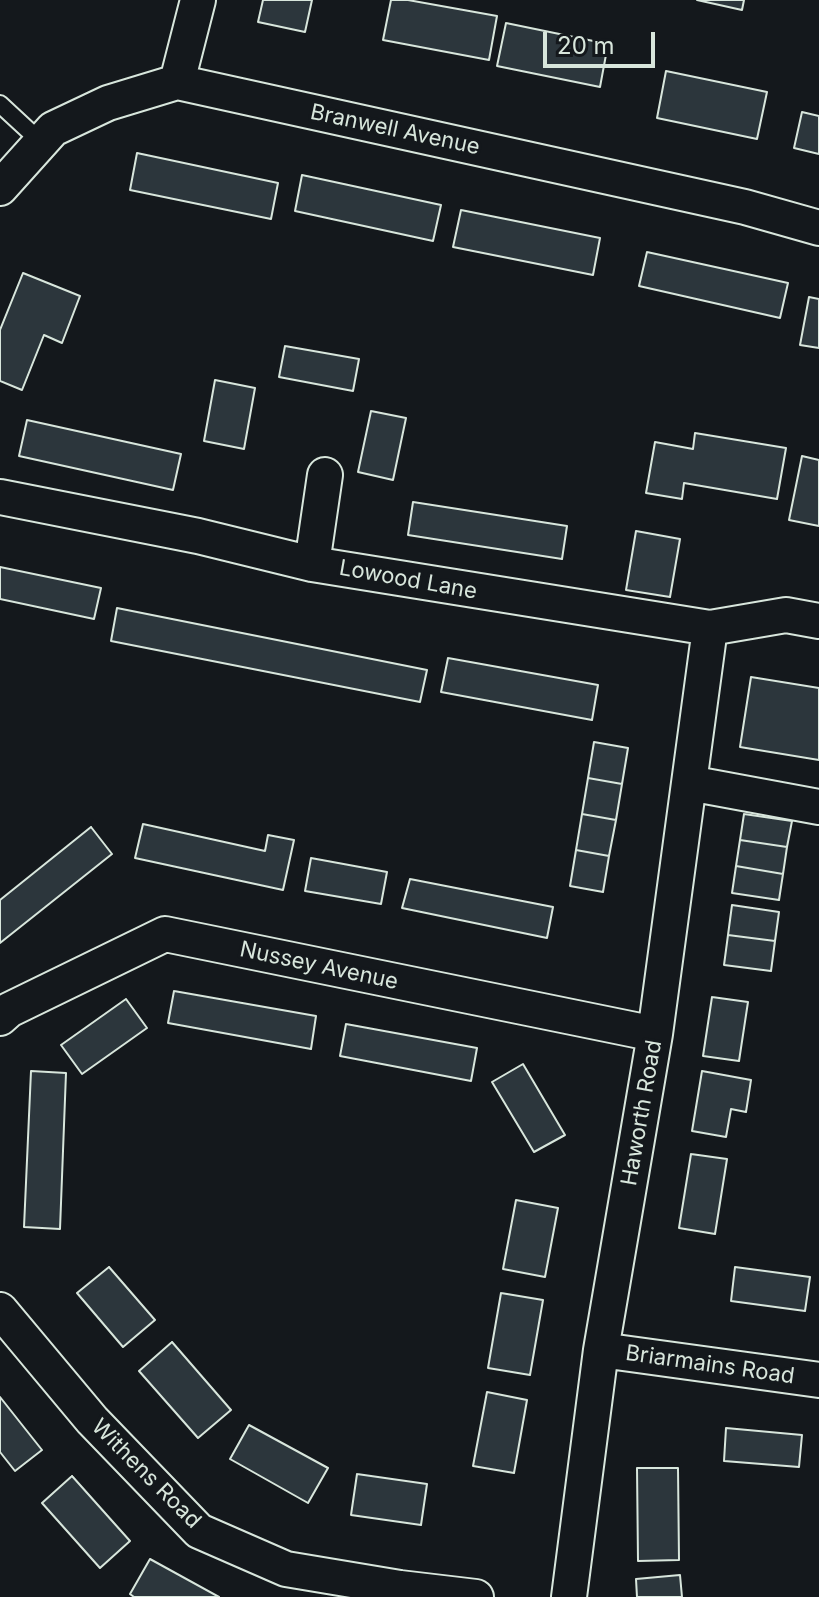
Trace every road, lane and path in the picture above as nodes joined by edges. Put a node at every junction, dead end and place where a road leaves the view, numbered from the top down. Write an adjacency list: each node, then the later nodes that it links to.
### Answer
1 (198, 0): 2 (street)
2 (177, 82): 4 (street, Branwell Avenue); 6 (street, Branwell Avenue)
3 (0, 104): 4 (lane)
4 (41, 142): 5 (street, Branwell Avenue)
5 (0, 188)
6 (819, 228)
7 (325, 475): 9 (street)
8 (0, 497): 9 (street, Lowood Lane)
9 (312, 564): 11 (street, Lowood Lane)
10 (819, 621): 11 (street, Lowood Lane)
11 (710, 628): 12 (street, Haworth Road)
12 (689, 783): 13 (street); 15 (street, Haworth Road)
13 (819, 807)
14 (0, 1018): 15 (street, Nussey Avenue)
15 (655, 1034): 17 (street, Haworth Road)
16 (0, 1310): 19 (street, Withens Road)
17 (601, 1350): 18 (street, Briarmains Road); 20 (street, Haworth Road)
18 (819, 1380)
19 (476, 1597)
20 (569, 1597)

